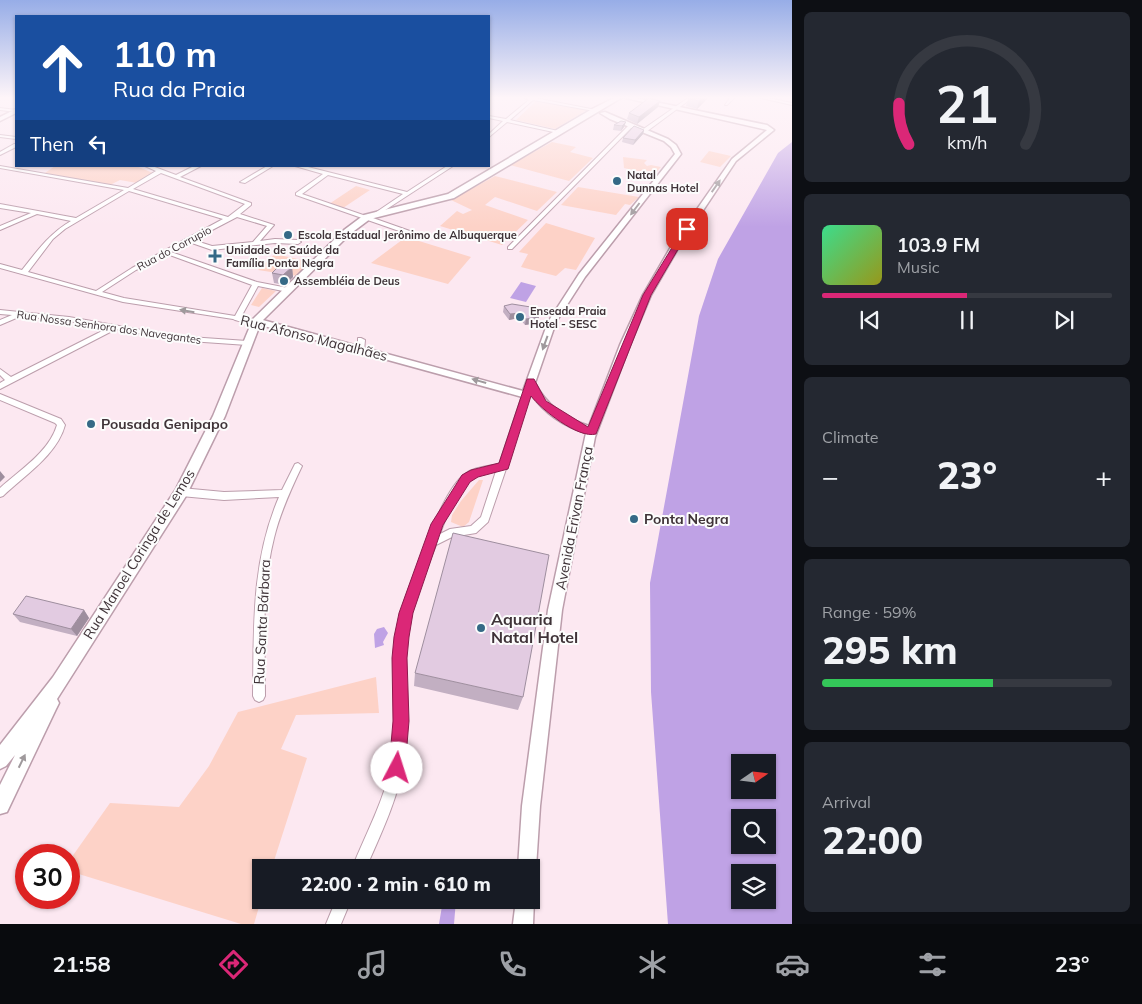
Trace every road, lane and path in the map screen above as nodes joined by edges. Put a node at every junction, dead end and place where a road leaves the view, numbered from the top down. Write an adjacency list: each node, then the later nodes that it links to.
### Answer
1 (541, 141): 24 (main road, Rua Manoel Coringa de Lemos)
2 (616, 141): 32 (street)
3 (669, 141): 48 (street, one-way to 48)
4 (758, 141): 52 (street, Avenida Erivan França, one-way to 4)
5 (15, 146): 6 (street)
6 (0, 154)
7 (0, 167): 15 (street)
8 (150, 167): 14 (street)
9 (197, 167): 17 (street)
10 (269, 167): 18 (street)
11 (449, 167): 20 (street)
12 (311, 168): 16 (street)
13 (46, 170): 15 (street)
14 (160, 171): 17 (street); 19 (street)
15 (41, 173): 19 (street)
16 (328, 174): 20 (street); 24 (street)
17 (176, 177): 23 (street, Rua do Corrupio)
18 (243, 182)
19 (127, 189): 25 (street); 26 (street)
20 (408, 194): 24 (street)
21 (0, 206): 22 (street)
22 (36, 213): 26 (street); 27 (street)
23 (236, 215): 25 (street, Rua do Corrupio); 31 (street)
24 (368, 217): 28 (street); 37 (main road, Rua Manoel Coringa de Lemos)
25 (228, 219): 29 (street, Rua do Corrupio)
26 (76, 220): 35 (street)
27 (0, 228)
28 (422, 238)
29 (188, 240): 31 (street); 33 (street, Rua do Corrupio)
30 (298, 242): 31 (street)
31 (254, 244)
32 (510, 248)
33 (167, 252): 36 (street); 38 (street, Rua do Corrupio)
34 (0, 266): 35 (street, Rua Afonso Magalhães)
35 (24, 272): 38 (street, Rua Afonso Magalhães)
36 (256, 284): 37 (street); 41 (street)
37 (288, 290): 42 (main road, Rua Manoel Coringa de Lemos)
38 (97, 293): 41 (street, Rua Afonso Magalhães, one-way to 38)
39 (0, 312): 40 (street, Rua Nossa Senhora dos Navegantes)
40 (21, 314): 43 (street); 44 (street, Rua Nossa Senhora dos Navegantes)
41 (236, 319): 42 (street, Rua Afonso Magalhães)
42 (256, 321): 45 (main road, Rua Manoel Coringa de Lemos); 50 (street, Rua Afonso Magalhães, one-way to 42)
43 (0, 324)
44 (115, 327): 45 (street, Rua Nossa Senhora dos Navegantes); 47 (street)
45 (247, 343): 55 (main road, Rua Manoel Coringa de Lemos)
46 (0, 372): 47 (street)
47 (10, 380): 49 (street)
48 (530, 382): 50 (street); 52 (street)
49 (0, 386)
50 (526, 394): 54 (street)
51 (0, 397): 56 (street)
52 (592, 432): 64 (street, Avenida Erivan França)
53 (298, 466): 57 (street, Rua Santa Bárbara)
54 (504, 466): 58 (street); 58 (street)
55 (181, 492): 57 (street); 59 (main road, Rua Manoel Coringa de Lemos)
56 (0, 493)
57 (284, 494): 60 (street, Rua Santa Bárbara)
58 (432, 542): 63 (street)
59 (60, 683): 61 (main road); 62 (main road, one-way to 59)
60 (259, 696)
61 (0, 760)
62 (0, 805)
63 (363, 859)
64 (527, 859)
65 (340, 909): 67 (street)
66 (524, 909): 68 (street)
67 (333, 924)
68 (523, 924)

